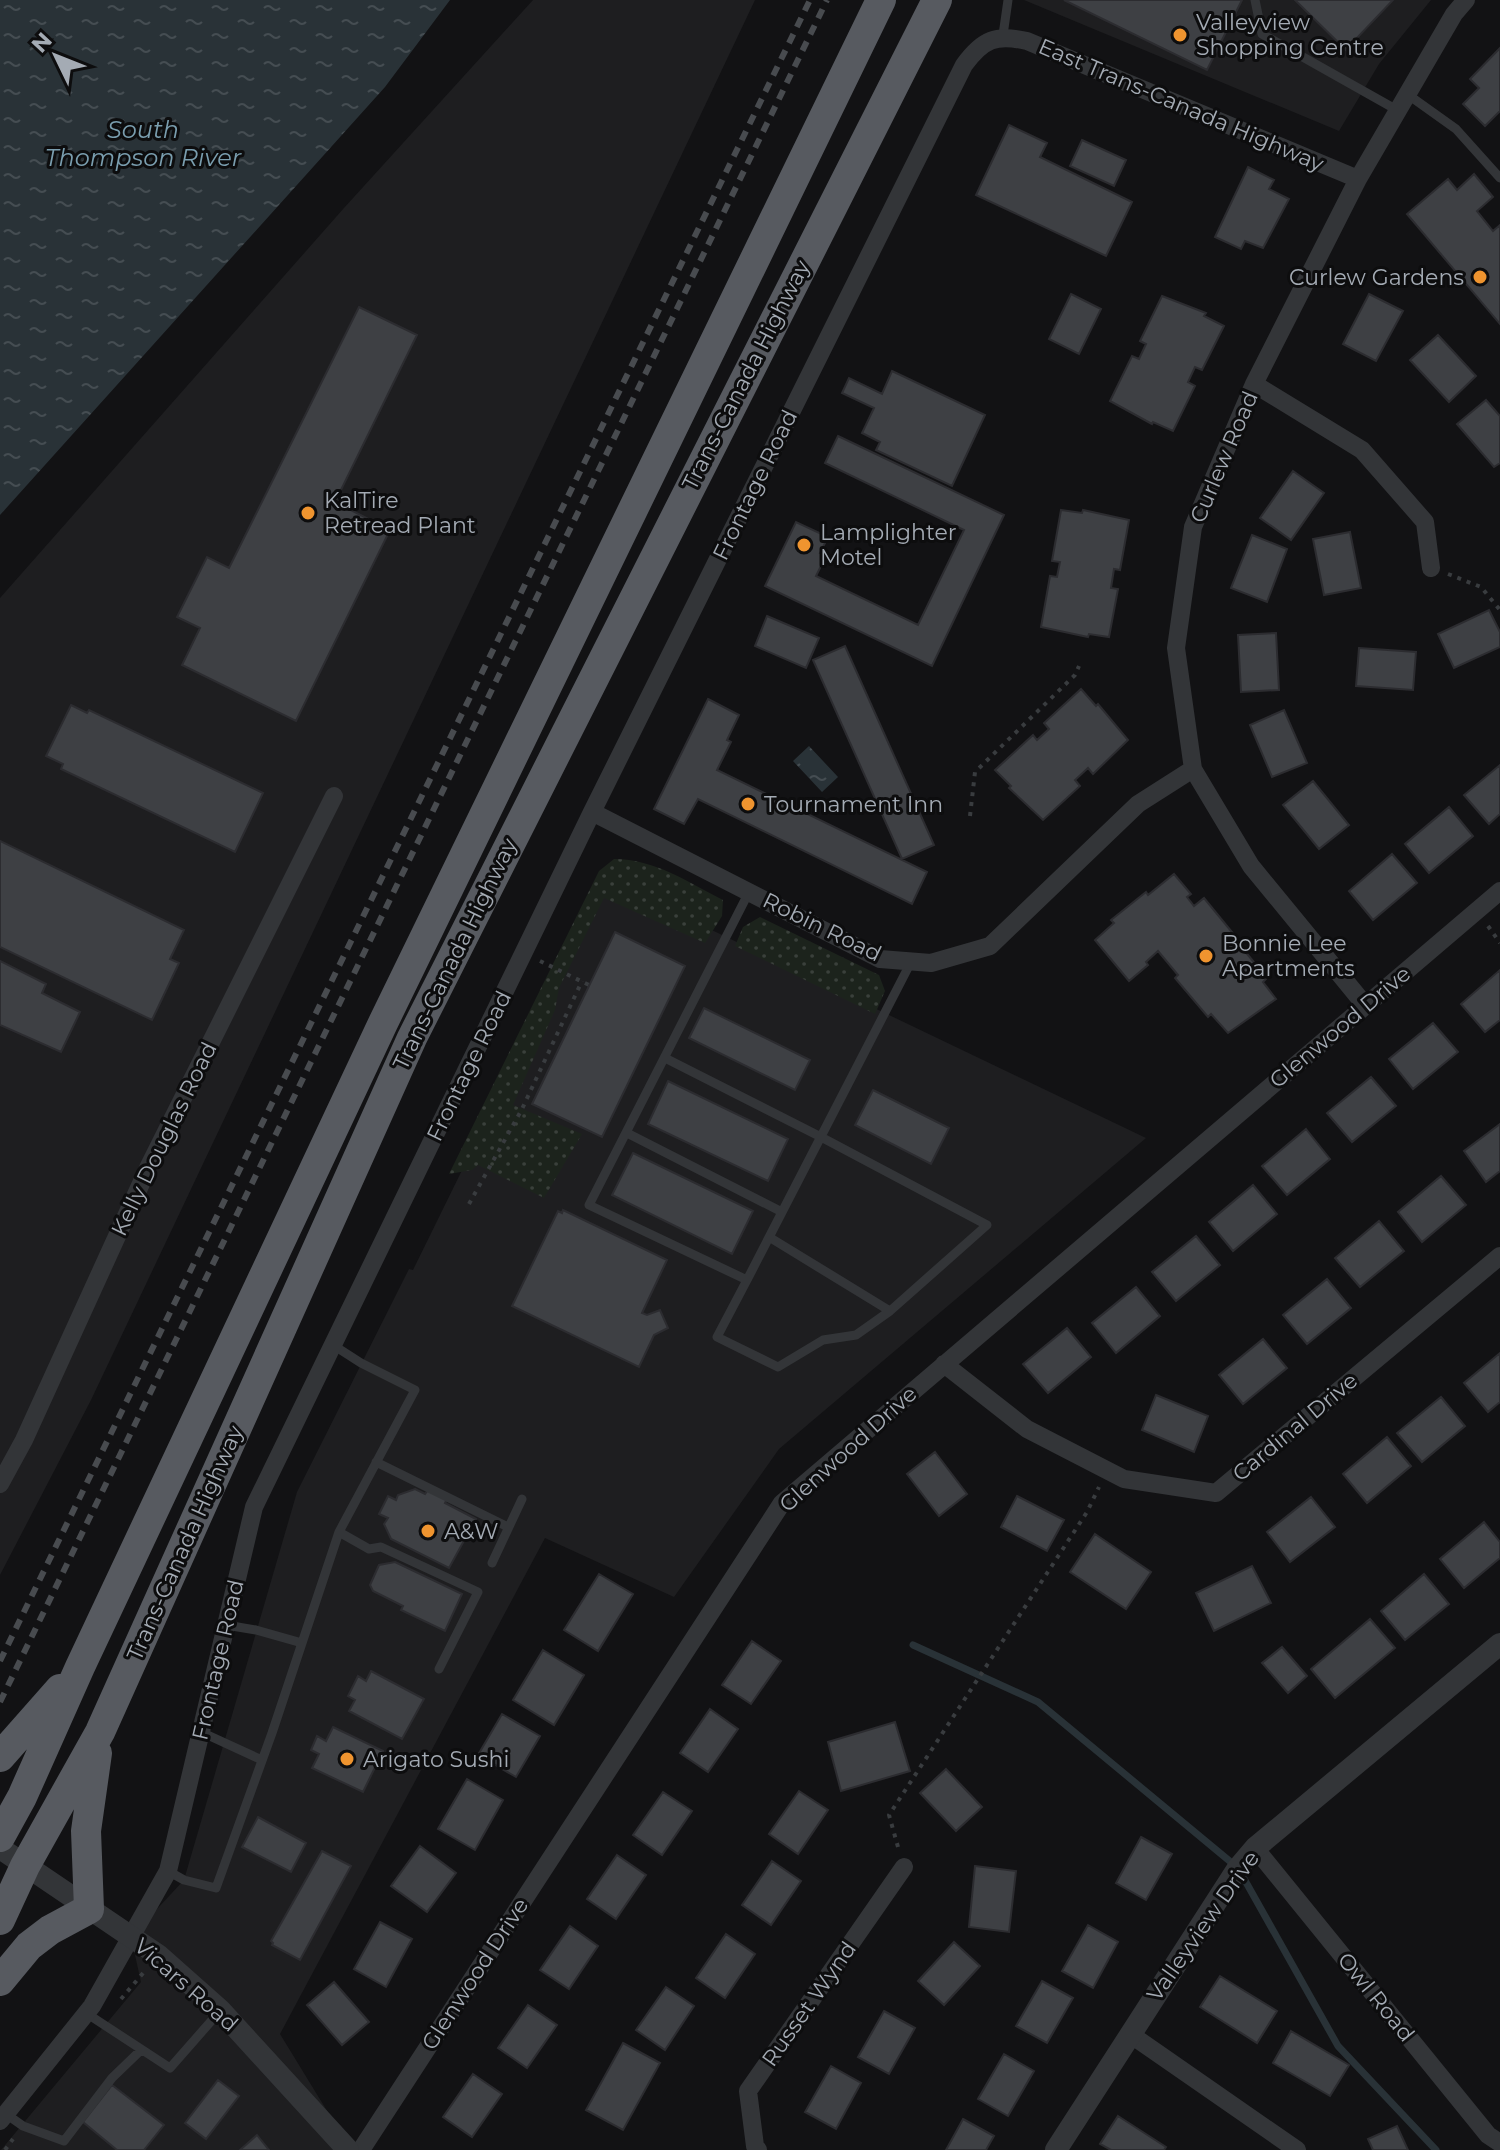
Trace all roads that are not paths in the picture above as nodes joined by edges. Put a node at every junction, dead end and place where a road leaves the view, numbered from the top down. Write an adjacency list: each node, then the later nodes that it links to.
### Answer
1 (881, 0): 38 (highway, Trans-Canada Highway)
2 (937, 0): 40 (highway, Trans-Canada Highway)
3 (1008, 0): 6 (lane)
4 (1255, 0): 7 (lane)
5 (1466, 0): 7 (street, Curlew Road)
6 (1003, 35): 9 (street, East Trans-Canada Highway); 14 (street, Frontage Road)
7 (1402, 102): 8 (lane); 9 (street, Curlew Road)
8 (1500, 178)
9 (1358, 179): 10 (street, Curlew Road)
10 (1254, 384): 11 (street); 12 (street, Curlew Road)
11 (1431, 568)
12 (1193, 769): 17 (street, Robin Road); 18 (street, Curlew Road)
13 (334, 796): 30 (street, Kelly Douglas Road)
14 (592, 812): 16 (street, Robin Road); 27 (street, Frontage Road)
15 (1500, 891): 18 (street, Glenwood Drive)
16 (749, 892): 17 (street, Robin Road); 19 (lane)
17 (911, 962): 21 (lane)
18 (1365, 1005): 28 (street, Glenwood Drive)
19 (665, 1058): 20 (lane); 21 (lane)
20 (627, 1133): 22 (lane); 25 (lane)
21 (821, 1137): 22 (lane); 26 (lane)
22 (782, 1212): 23 (lane)
23 (769, 1237): 25 (lane); 26 (lane)
24 (1500, 1256): 28 (street, Cardinal Drive)
25 (747, 1280): 26 (lane)
26 (890, 1311)
27 (333, 1345): 29 (lane); 35 (street, Frontage Road)
28 (944, 1364): 61 (street, Glenwood Drive)
29 (376, 1462): 32 (lane); 33 (lane)
30 (0, 1484)
31 (522, 1499): 32 (lane)
32 (508, 1527): 34 (lane)
33 (339, 1532): 36 (lane); 39 (lane)
34 (492, 1563)
35 (226, 1625): 36 (lane); 41 (street, Frontage Road)
36 (302, 1643): 43 (lane)
37 (1500, 1644): 46 (street, Valleyview Drive)
38 (80, 1667): 42 (highway); 44 (highway, Trans-Canada Highway)
39 (439, 1669)
40 (100, 1732): 47 (highway, Trans-Canada Highway); 50 (highway)
41 (201, 1732): 43 (lane); 49 (street, Frontage Road)
42 (0, 1757)
43 (262, 1760): 49 (lane)
44 (0, 1837)
45 (0, 1848): 47 (street, Vicars Road)
46 (1255, 1848): 56 (street, Valleyview Drive); 59 (street, Owl Road)
47 (25, 1866): 50 (street, Vicars Road); 51 (highway, Trans-Canada Highway)
48 (904, 1867): 62 (street, Russet Wynd)
49 (168, 1871): 52 (street, Frontage Road)
50 (89, 1909): 52 (street, Vicars Road); 53 (highway)
51 (0, 1920)
52 (131, 1937): 54 (street, Vicars Road); 55 (street, Frontage Road)
53 (0, 1981)
54 (220, 2010): 57 (lane); 60 (street, Vicars Road)
55 (86, 2013): 57 (lane); 58 (street, Frontage Road)
56 (1130, 2034): 63 (street, Valleyview Drive); 64 (street)
57 (141, 2050): 58 (lane)
58 (3, 2118)
59 (1500, 2143)
60 (348, 2150)
61 (361, 2150)
62 (758, 2150)
63 (1056, 2150)
64 (1297, 2150)

